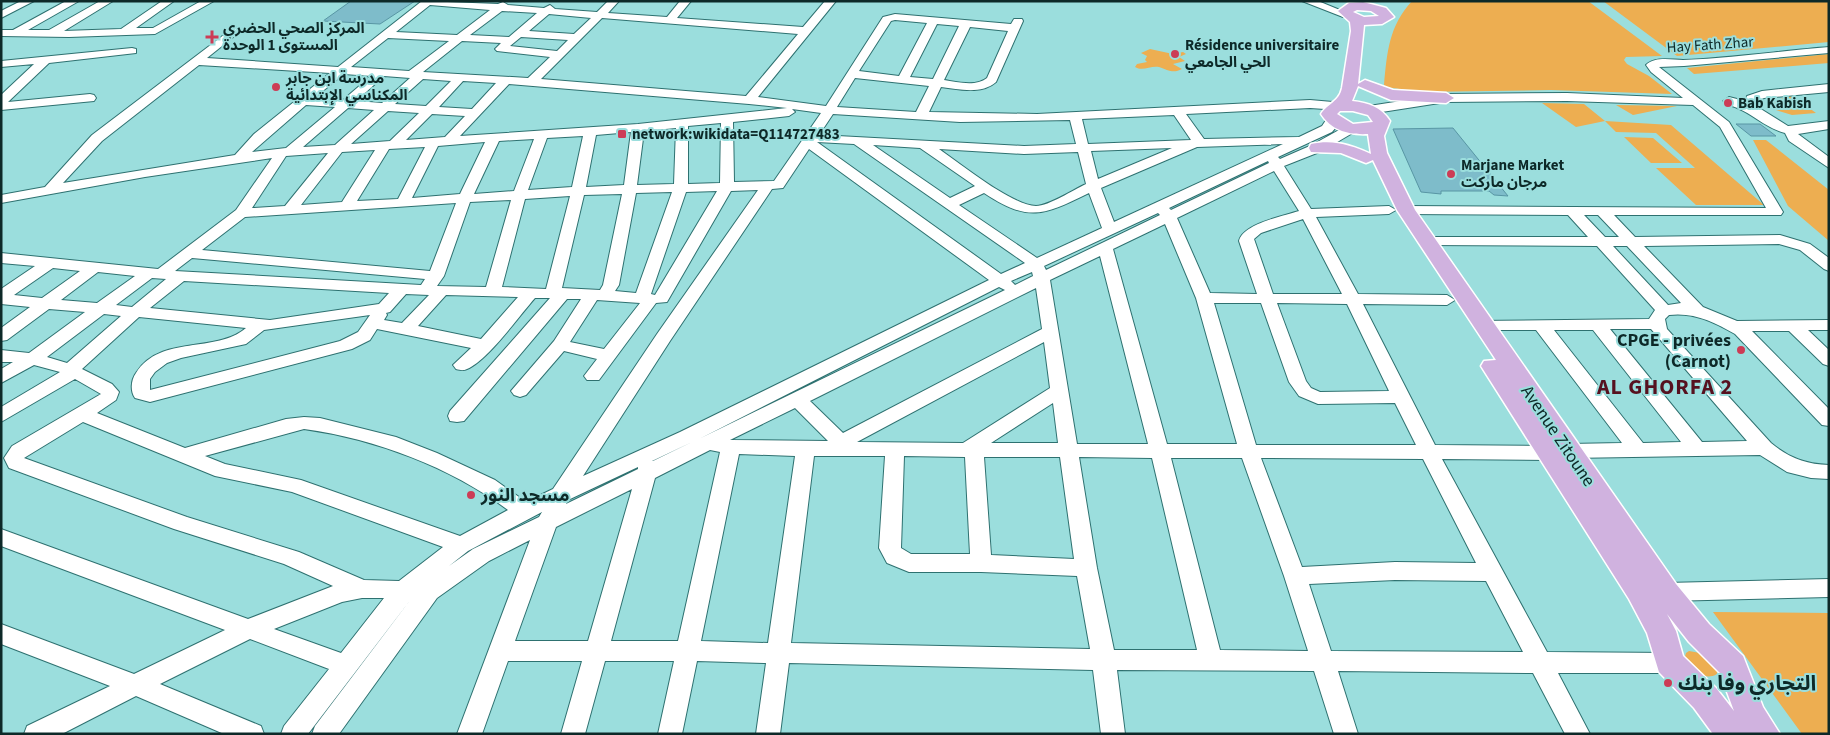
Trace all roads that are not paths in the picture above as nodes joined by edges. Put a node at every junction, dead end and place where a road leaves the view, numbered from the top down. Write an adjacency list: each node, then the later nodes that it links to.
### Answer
1 (29, 1): 17 (street)
2 (74, 1): 26 (street)
3 (108, 1): 27 (street)
4 (169, 1): 24 (street)
5 (209, 1): 24 (street)
6 (558, 1): 15 (street)
7 (614, 1): 18 (street)
8 (686, 1): 19 (street)
9 (831, 1): 23 (street)
10 (1307, 1): 14 (street)
11 (1327, 1): 14 (street)
12 (429, 2): 13 (street); 28 (street)
13 (503, 5): 15 (street); 31 (street)
14 (1356, 8): 16 (main road); 66 (main road)
15 (546, 11): 18 (street); 29 (street)
16 (1385, 12): 47 (main road, Avenue Zitoune)
17 (1, 15)
18 (600, 15): 19 (street); 30 (street)
19 (670, 20): 23 (street)
20 (934, 20): 21 (street); 40 (street); 43 (street)
21 (966, 23): 45 (street); 45 (street)
22 (237, 30): 36 (street)
23 (807, 31): 51 (street)
24 (124, 32): 27 (street)
25 (1, 33): 26 (street)
26 (15, 34): 27 (street)
27 (50, 34)
28 (385, 35): 31 (street); 38 (street)
29 (515, 37): 30 (street); 31 (street); 34 (street)
30 (576, 37): 34 (street)
31 (459, 38): 41 (street)
32 (1829, 50): 53 (street, Hay Fath Zhar)
33 (132, 51): 35 (street)
34 (557, 54): 46 (street)
35 (45, 60): 37 (street); 54 (street)
36 (195, 61): 38 (street); 96 (street)
37 (1, 64)
38 (340, 71): 39 (street); 52 (street)
39 (381, 73): 41 (street); 55 (street)
40 (852, 74): 43 (street); 59 (street)
41 (415, 76): 42 (street); 57 (street)
42 (460, 78): 44 (street); 58 (street)
43 (904, 78): 45 (street)
44 (506, 80): 46 (street); 61 (street)
45 (938, 81): 62 (street)
46 (531, 82): 51 (street)
47 (1365, 85): 50 (main road); 63 (main road, Avenue Zitoune)
48 (1829, 88): 56 (street)
49 (90, 98): 54 (street)
50 (1446, 98): 53 (street); 63 (street)
51 (749, 100): 59 (street)
52 (304, 101): 55 (street); 87 (street)
53 (1700, 102): 56 (street); 109 (street)
54 (1, 104)
55 (344, 104): 57 (street); 86 (street)
56 (1750, 106): 71 (street)
57 (384, 107): 58 (street); 85 (street)
58 (428, 110): 61 (street); 83 (street)
59 (829, 110): 62 (street); 65 (street); 76 (street)
60 (1178, 112): 64 (street); 66 (street); 80 (street)
61 (474, 113): 78 (street)
62 (922, 115): 64 (street)
63 (1375, 116): 66 (main road); 66 (main road); 106 (main road, Avenue Zitoune)
64 (1076, 117): 84 (street)
65 (727, 118): 67 (street); 92 (street)
66 (1339, 118): 82 (street); 88 (main road, Avenue Zitoune)
67 (682, 124): 69 (street); 94 (street)
68 (1829, 125): 70 (street)
69 (638, 128): 72 (street); 97 (street)
70 (1805, 129): 71 (street); 74 (street)
71 (1790, 130): 90 (street)
72 (590, 131): 73 (street); 98 (street)
73 (542, 135): 75 (street); 99 (street)
74 (1829, 137)
75 (494, 138): 78 (street); 101 (street)
76 (809, 140): 77 (street); 91 (street); 125 (street)
77 (856, 140): 81 (street); 103 (street)
78 (449, 141): 79 (street)
79 (433, 142): 83 (street); 102 (street)
80 (1199, 142): 82 (street); 84 (street); 93 (street)
81 (922, 144): 84 (street); 95 (street)
82 (1310, 144): 88 (main road); 89 (street)
83 (389, 145): 85 (street); 104 (street)
84 (1082, 147): 93 (street)
85 (338, 149): 86 (street); 105 (street)
86 (286, 152): 87 (street); 110 (street)
87 (239, 158): 96 (street)
88 (1366, 158): 106 (main road, Avenue Zitoune)
89 (1273, 159): 107 (street); 111 (street)
90 (1829, 164)
91 (769, 184): 92 (street); 137 (street)
92 (727, 185): 94 (street); 132 (street)
93 (1093, 186): 95 (street); 112 (street)
94 (681, 187): 97 (street); 132 (street)
95 (985, 187): 103 (street)
96 (51, 188): 100 (street)
97 (630, 189): 98 (street); 130 (street)
98 (578, 191): 99 (street); 129 (street)
99 (520, 196): 101 (street); 127 (street)
100 (1, 199)
101 (464, 200): 102 (street); 124 (street)
102 (402, 204): 104 (street)
103 (949, 204): 121 (street)
104 (347, 206): 105 (street)
105 (290, 209): 110 (street)
106 (1397, 210): 108 (street); 111 (street); 113 (main road, Avenue Zitoune); 136 (main road, Avenue Zitoune)
107 (1164, 211): 112 (street); 133 (street)
108 (1572, 211): 109 (street); 114 (street)
109 (1602, 211): 115 (street)
110 (241, 213): 116 (street)
111 (1307, 213): 134 (street); 135 (street)
112 (1108, 238): 121 (street); 185 (street)
113 (1425, 241): 114 (street); 148 (main road, Avenue Zitoune)
114 (1601, 242): 115 (street); 143 (street)
115 (1631, 242): 119 (street); 141 (street)
116 (189, 253): 122 (street); 124 (street)
117 (1, 258): 118 (street)
118 (48, 264): 120 (street); 131 (street)
119 (1829, 266)
120 (94, 268): 122 (street); 138 (street)
121 (1039, 271): 125 (street); 153 (street)
122 (155, 273): 123 (street); 139 (street)
123 (180, 276): 126 (street); 142 (street)
124 (439, 283): 126 (street); 127 (street); 152 (street)
125 (1008, 286): 168 (street); 173 (street)
126 (401, 289): 140 (street)
127 (493, 291): 128 (street)
128 (532, 292): 129 (street); 155 (street)
129 (558, 292): 130 (street); 171 (street)
130 (599, 294): 132 (street); 156 (street)
131 (1, 298): 138 (street)
132 (651, 298): 137 (street); 158 (street)
133 (1204, 298): 134 (street); 186 (street)
134 (1267, 300): 135 (street); 167 (street)
135 (1353, 300): 136 (street); 167 (street)
136 (1447, 300): 187 (main road, Avenue Zitoune)
137 (689, 302): 191 (street)
138 (46, 304): 139 (street); 154 (street)
139 (102, 308): 142 (street); 159 (street)
140 (384, 308): 144 (street); 147 (street)
141 (1698, 311): 143 (street); 151 (street)
142 (135, 312): 147 (street); 162 (street)
143 (1660, 317): 145 (street); 177 (street)
144 (373, 323): 147 (street); 152 (street)
145 (1597, 324): 149 (street); 176 (street)
146 (1792, 324): 150 (street); 151 (street); 160 (street)
147 (258, 325)
148 (1482, 325): 149 (street); 187 (main road, Avenue Zitoune)
149 (1542, 325): 180 (street)
150 (1829, 325)
151 (1734, 326): 172 (street)
152 (406, 329): 155 (street)
153 (1051, 331): 165 (street); 175 (street)
154 (1, 336)
155 (485, 345): 161 (street)
156 (560, 345): 158 (street); 166 (street)
157 (1, 356): 159 (street)
158 (609, 356): 163 (street)
159 (34, 358): 162 (street); 164 (street)
160 (1829, 360)
161 (462, 365)
162 (73, 370): 169 (street); 170 (street)
163 (593, 376)
164 (1, 377)
165 (1060, 390): 181 (street); 182 (street)
166 (520, 391)
167 (1401, 397): 183 (street)
168 (798, 400): 174 (street); 175 (street)
169 (82, 414): 188 (street); 201 (street)
170 (1, 416)
171 (458, 416)
172 (1829, 420)
173 (687, 437): 174 (street); 184 (street)
174 (720, 445): 178 (street); 189 (street); 210 (street)
175 (835, 445): 178 (street); 179 (street)
176 (1696, 448): 177 (street); 180 (street)
177 (1764, 448): 190 (street)
178 (805, 449): 211 (street)
179 (895, 449): 181 (street); 196 (street)
180 (1637, 449): 187 (street)
181 (970, 450): 182 (street); 196 (street)
182 (1070, 451): 185 (street); 197 (street)
183 (1428, 451): 186 (street); 187 (street); 198 (street)
184 (653, 452): 189 (street); 191 (street)
185 (1160, 452): 186 (street); 213 (street)
186 (1249, 452): 199 (street)
187 (1560, 452): 204 (main road, Avenue Zitoune); 216 (main road, Avenue Zitoune)
188 (185, 455): 192 (street); 195 (street)
189 (646, 474): 193 (street); 209 (street)
190 (1825, 476)
191 (560, 494): 192 (street); 193 (street)
192 (524, 511): 195 (street)
193 (548, 520): 203 (street); 208 (street)
194 (1, 537): 205 (street)
195 (461, 544): 202 (street)
196 (981, 563): 197 (street)
197 (1086, 568): 212 (street)
198 (1492, 572): 199 (street); 215 (street)
199 (1295, 576): 214 (street)
200 (1829, 588): 204 (street)
201 (362, 589): 202 (street); 205 (street)
202 (404, 589): 203 (street); 217 (street)
203 (429, 592): 223 (street)
204 (1666, 592): 207 (main road, Avenue Zitoune)
205 (248, 629): 217 (street); 219 (street)
206 (1, 634): 219 (street)
207 (1716, 649): 216 (main road); 218 (main road, Avenue Zitoune)
208 (499, 651): 209 (street); 224 (street)
209 (597, 651): 210 (street); 225 (street)
210 (687, 651): 211 (street); 226 (street)
211 (777, 654): 212 (street); 227 (street)
212 (1104, 660): 213 (street); 228 (street)
213 (1210, 661): 214 (street)
214 (1323, 661): 215 (street); 229 (street)
215 (1540, 663): 216 (street); 230 (street)
216 (1675, 664): 218 (main road); 231 (main road, Avenue Zitoune)
217 (346, 665): 222 (street)
218 (1736, 674): 232 (main road, Avenue Zitoune)
219 (136, 685): 220 (street); 221 (street)
220 (36, 734)
221 (252, 734)
222 (294, 734)
223 (324, 734)
224 (469, 734)
225 (573, 734)
226 (670, 734)
227 (768, 734)
228 (1113, 734)
229 (1346, 734)
230 (1578, 734)
231 (1732, 734)
232 (1764, 734)

